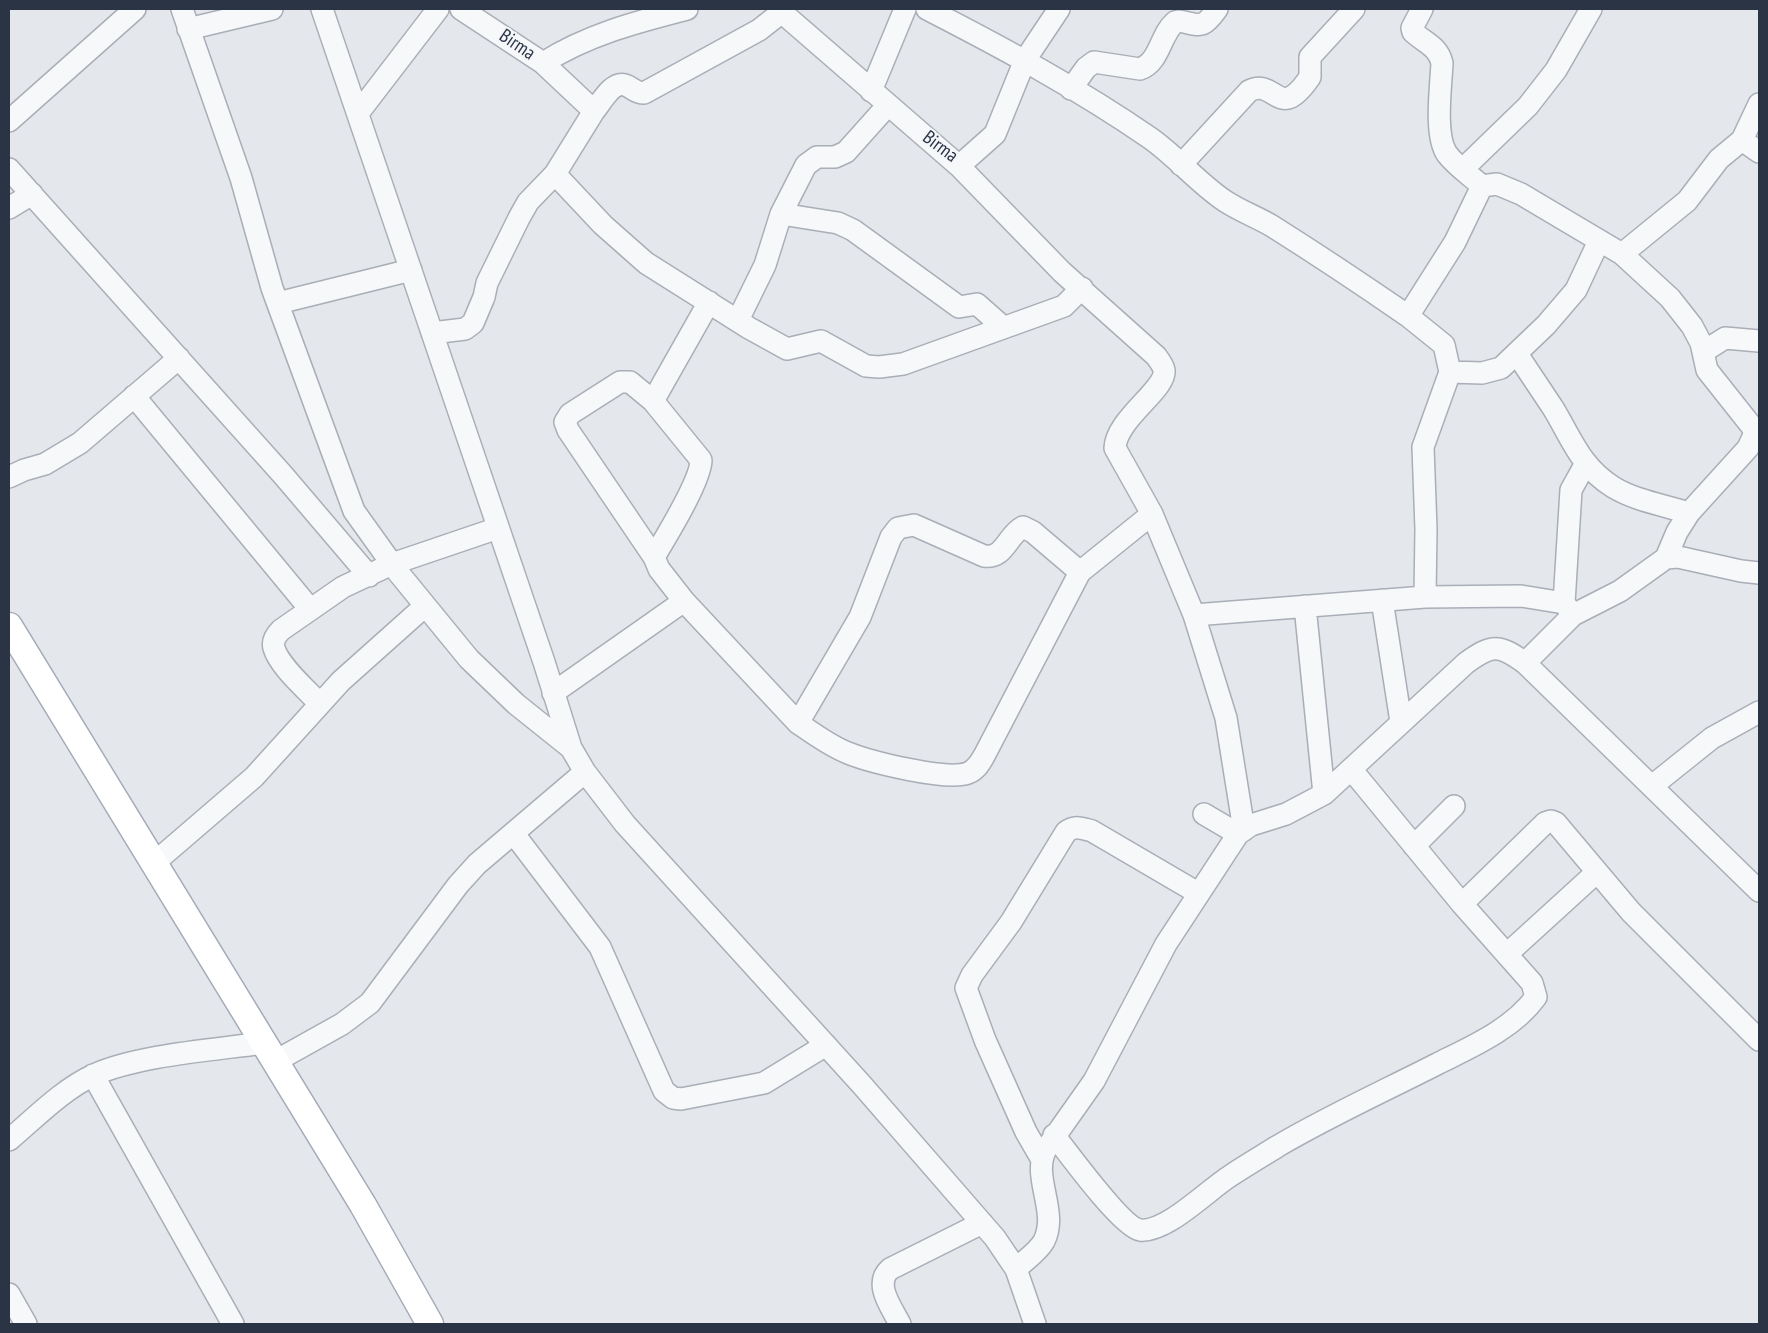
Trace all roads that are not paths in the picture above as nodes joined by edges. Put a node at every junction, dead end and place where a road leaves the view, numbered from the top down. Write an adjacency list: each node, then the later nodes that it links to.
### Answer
1 (134, 9): 26 (street)
2 (182, 9): 17 (street)
3 (272, 9): 17 (street)
4 (322, 9): 25 (street)
5 (438, 9): 25 (street)
6 (461, 9): 19 (street, Birma)
7 (687, 9): 16 (street, Birma)
8 (905, 9): 21 (street)
9 (927, 9): 18 (street)
10 (1059, 9): 18 (street, Birma)
11 (1216, 9): 20 (street)
12 (1354, 9): 29 (street)
13 (1422, 9): 31 (street)
14 (1591, 9): 31 (street)
15 (780, 11): 21 (street, Birma); 24 (street)
16 (651, 13): 19 (street, Birma)
17 (188, 29): 42 (street)
18 (1025, 60): 20 (street); 28 (street, Birma)
19 (543, 63): 24 (street)
20 (1071, 89): 29 (street)
21 (871, 91): 23 (street, Birma)
22 (1759, 104): 27 (street)
23 (888, 105): 28 (street, Birma); 36 (street)
24 (594, 111): 32 (street)
25 (359, 112): 39 (street)
26 (9, 121)
27 (1751, 146): 38 (street)
28 (960, 166): 40 (street)
29 (1181, 166): 43 (street)
30 (9, 168): 34 (street)
31 (1463, 169): 33 (street)
32 (555, 174): 41 (street); 46 (street)
33 (1482, 186): 37 (street); 43 (street)
34 (32, 194): 35 (street); 50 (street)
35 (9, 208)
36 (781, 214): 44 (street); 45 (street)
37 (1599, 241): 38 (street); 49 (street)
38 (1622, 254): 48 (street)
39 (411, 270): 42 (street); 46 (street)
40 (1082, 288): 45 (street); 57 (street)
41 (708, 302): 44 (street); 53 (street)
42 (278, 303): 61 (street)
43 (1408, 316): 51 (street)
44 (738, 320): 45 (street)
45 (1003, 327)
46 (432, 333): 58 (street)
47 (1759, 341): 48 (street)
48 (1703, 352): 56 (street)
49 (1517, 354): 51 (street); 54 (street)
50 (179, 358): 52 (street); 64 (street)
51 (1450, 372): 65 (street)
52 (134, 396): 55 (street); 70 (street)
53 (652, 401): 59 (street); 59 (street)
54 (1586, 463): 56 (street); 71 (street)
55 (9, 478)
56 (1689, 513): 60 (street)
57 (1152, 514): 62 (street); 72 (street)
58 (498, 528): 61 (street); 75 (street)
59 (654, 557): 67 (street)
60 (1666, 558): 63 (street); 71 (street)
61 (392, 564): 64 (street); 68 (street)
62 (1080, 572): 79 (street); 79 (street)
63 (1759, 573)
64 (369, 576): 70 (street)
65 (1425, 597): 66 (street); 71 (street)
66 (1382, 600): 69 (street); 78 (street)
67 (684, 601): 75 (street); 79 (street)
68 (426, 606): 76 (street); 80 (street)
69 (1305, 606): 72 (street); 84 (street)
70 (310, 609): 76 (street)
71 (1569, 609): 74 (street)
72 (1194, 615): 87 (street)
73 (9, 626): 90 (main road)
74 (1525, 663): 78 (street); 83 (street)
75 (554, 693): 80 (street)
76 (320, 704): 90 (street)
77 (1758, 714): 83 (street)
78 (1401, 722): 81 (street)
79 (798, 723)
80 (571, 748): 82 (street)
81 (1351, 769): 84 (street); 89 (street)
82 (584, 772): 88 (street); 97 (street)
83 (1652, 786): 92 (street)
84 (1324, 794): 87 (street)
85 (1454, 806): 89 (street)
86 (1204, 814): 87 (street)
87 (1241, 832): 93 (street)
88 (514, 834): 97 (street); 98 (street)
89 (1414, 846): 94 (street)
90 (154, 863): 98 (main road)
91 (1597, 872): 94 (street); 95 (street); 96 (street)
92 (1759, 891)
93 (1198, 893): 100 (street); 102 (street)
94 (1462, 904): 95 (street)
95 (1507, 954): 100 (street)
96 (1759, 1040)
97 (826, 1045): 103 (street)
98 (268, 1052): 99 (street); 108 (main road)
99 (93, 1075): 101 (street); 107 (street)
100 (1054, 1135): 102 (street)
101 (9, 1140)
102 (1041, 1158): 104 (street)
103 (982, 1223): 104 (street); 109 (street)
104 (1016, 1269): 110 (street)
105 (9, 1294): 106 (street)
106 (26, 1324)
107 (233, 1324)
108 (430, 1324)
109 (900, 1324)
110 (1035, 1324)

